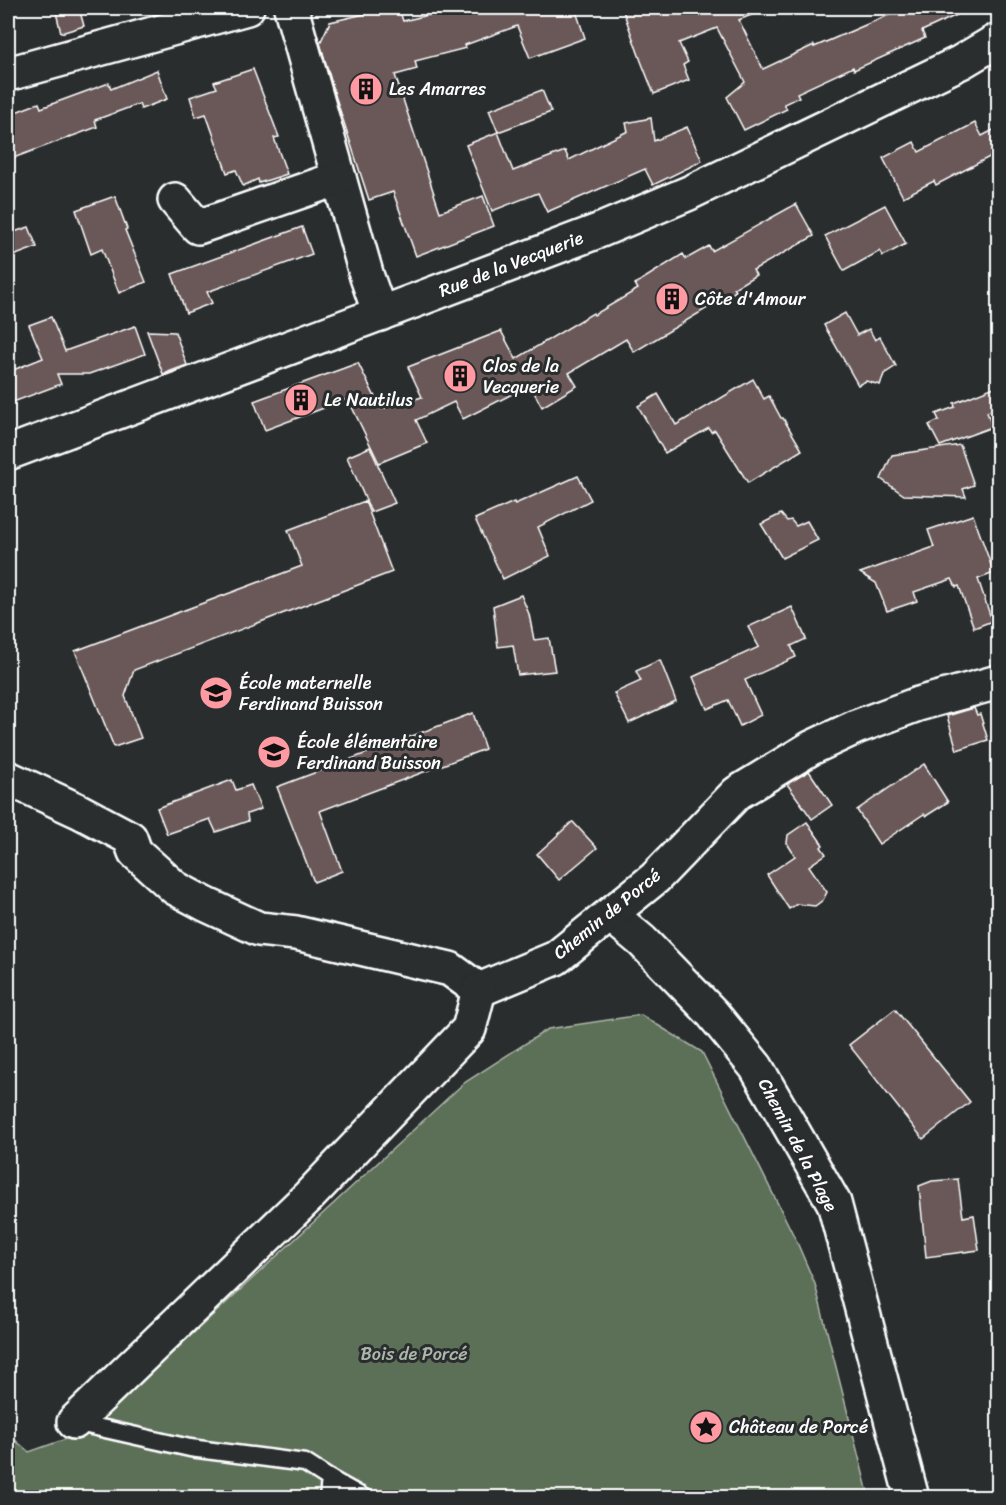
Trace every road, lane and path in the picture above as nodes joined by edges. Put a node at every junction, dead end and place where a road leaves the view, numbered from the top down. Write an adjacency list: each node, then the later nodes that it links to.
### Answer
1 (247, 8): 4 (street)
2 (291, 8): 5 (street)
3 (999, 40): 7 (street, Rue de la Vecquerie)
4 (8, 74)
5 (339, 178): 6 (street); 7 (street)
6 (175, 200)
7 (380, 314): 8 (street, Rue de la Vecquerie)
8 (8, 453)
9 (999, 682): 11 (street, Chemin de Porcé)
10 (8, 778): 12 (street)
11 (611, 915): 12 (street, Chemin de Porcé); 17 (street, Chemin de la Plage)
12 (479, 990): 13 (street)
13 (74, 1422): 14 (lane)
14 (330, 1479): 15 (lane); 16 (lane)
15 (328, 1497)
16 (364, 1497)
17 (912, 1497)

